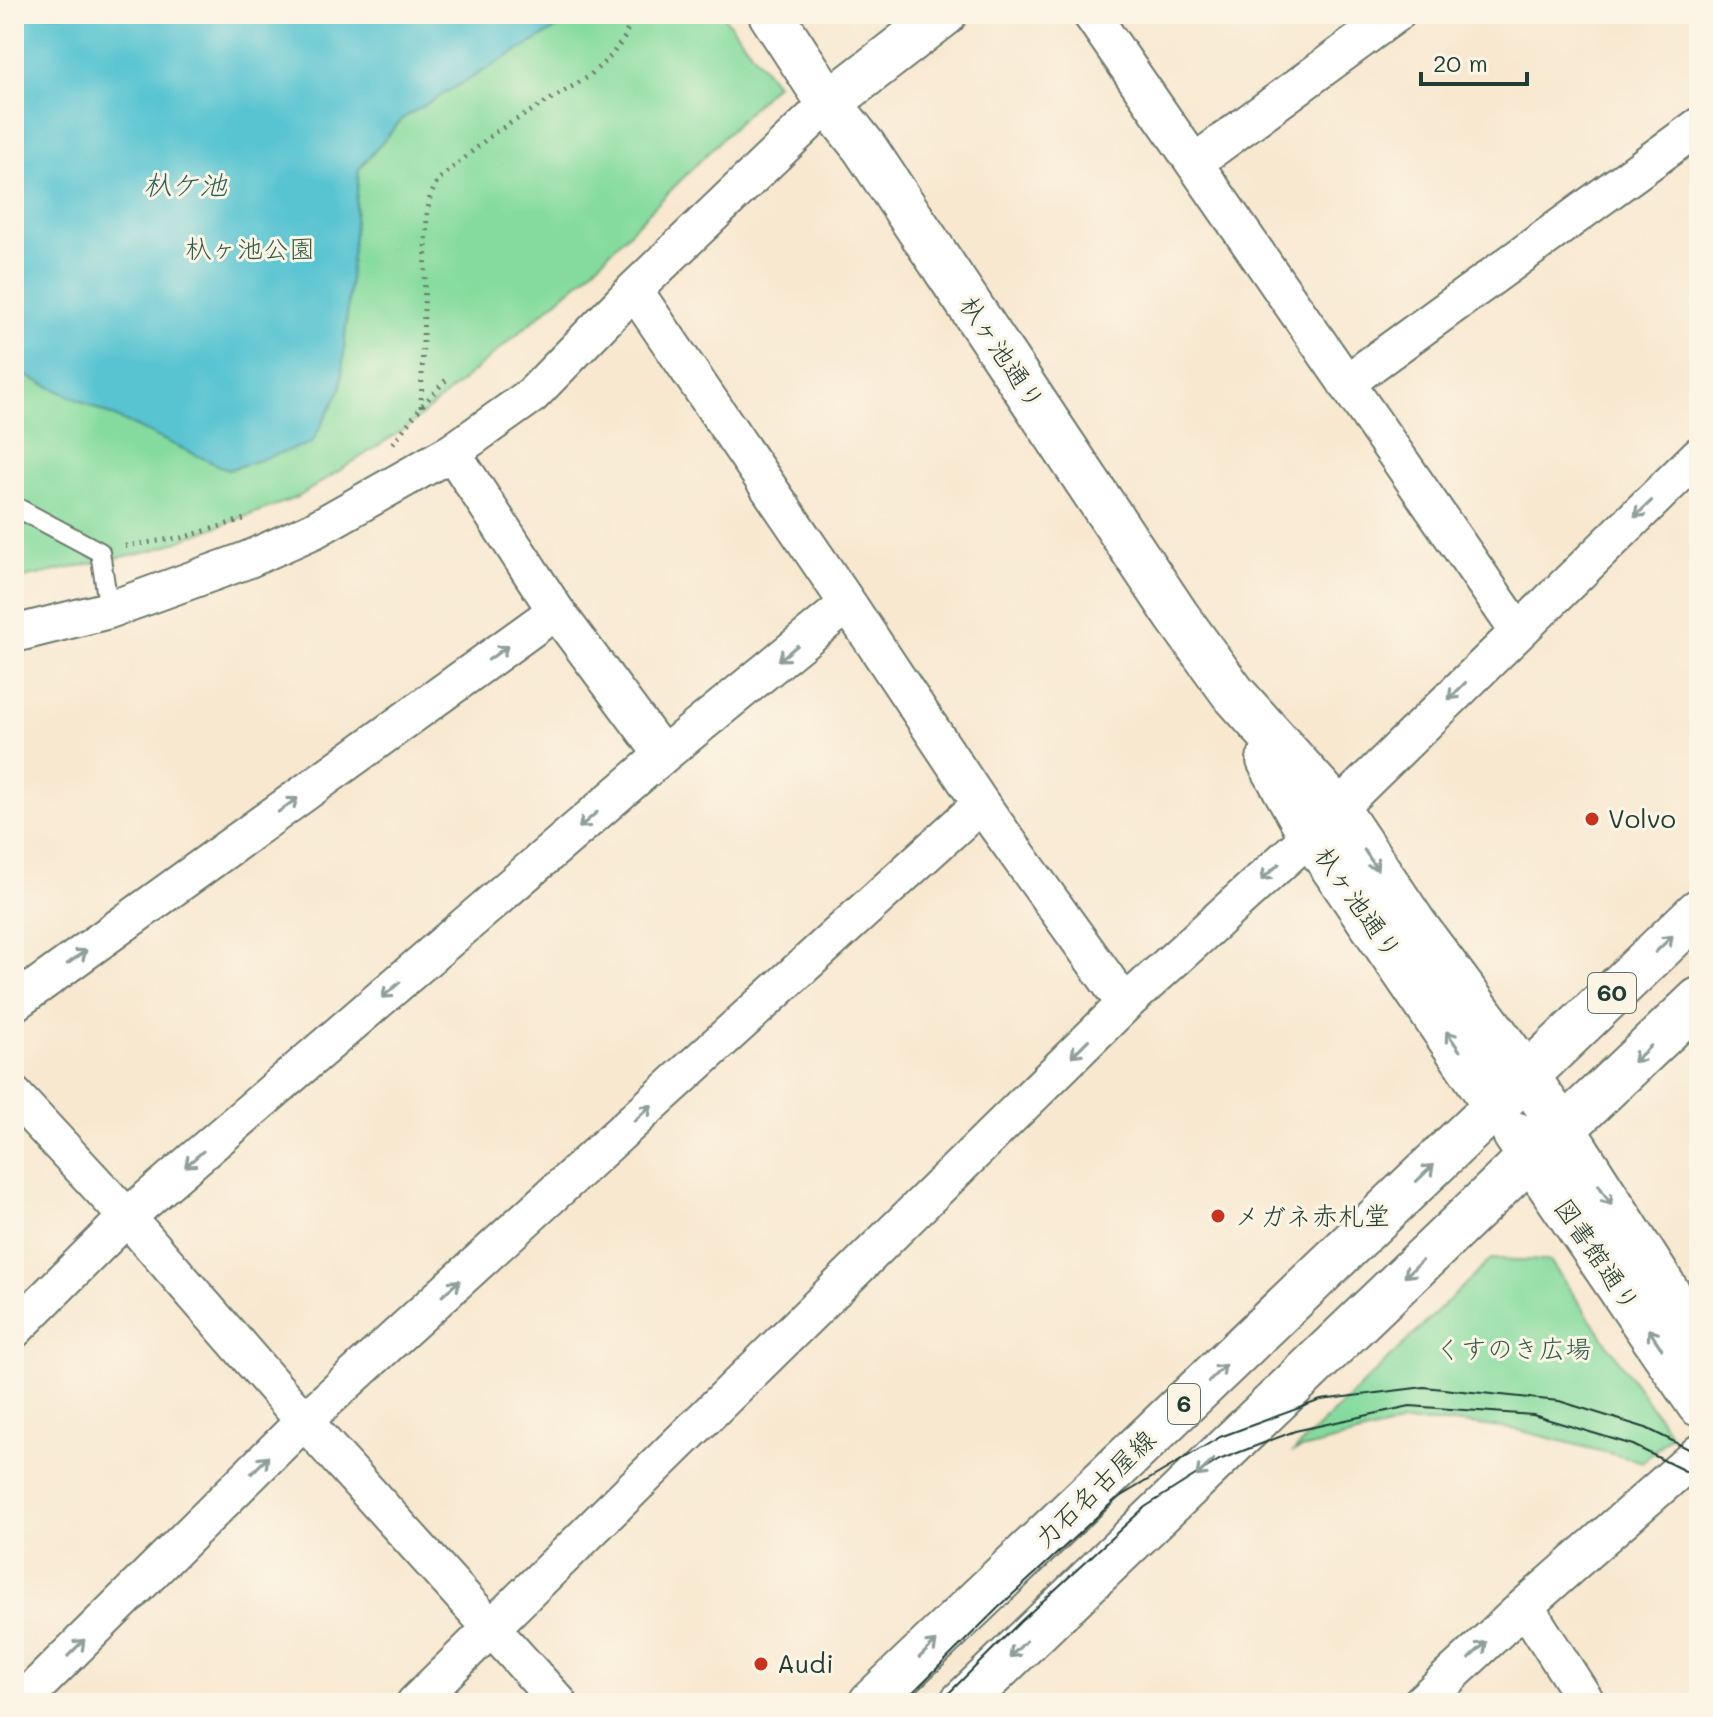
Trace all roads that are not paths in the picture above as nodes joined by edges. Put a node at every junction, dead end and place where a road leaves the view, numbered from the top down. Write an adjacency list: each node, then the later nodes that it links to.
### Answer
1 (771, 14): 5 (main road, 杁ヶ池通り)
2 (944, 14): 5 (main road)
3 (1091, 14): 7 (street)
4 (1396, 14): 7 (street)
5 (829, 103): 8 (street); 20 (main road, 杁ヶ池通り)
6 (1699, 126): 9 (street)
7 (1194, 163): 9 (street)
8 (634, 290): 10 (street); 13 (street)
9 (1346, 383): 16 (street)
10 (452, 452): 14 (street); 15 (street)
11 (1699, 455): 16 (street, one-way to 16)
12 (14, 506): 14 (lane)
13 (848, 604): 18 (street, one-way to 18); 19 (street)
14 (109, 610): 17 (street)
15 (556, 611): 18 (street); 23 (street, one-way to 15)
16 (1518, 631): 20 (street, one-way to 20)
17 (14, 634)
18 (663, 755): 30 (street, one-way to 30)
19 (981, 804): 24 (street); 34 (street, one-way to 19)
20 (1324, 822): 24 (street, one-way to 24); 25 (main road, 杁ヶ池通り, one-way to 25); 27 (main road, 杁ヶ池通り, one-way to 20)
21 (1699, 911): 25 (main road, 60, one-way to 21)
22 (1699, 1000): 28 (main road, 60, one-way to 28)
23 (14, 1003)
24 (1125, 1004): 37 (street, one-way to 37)
25 (1526, 1075): 27 (main road, 力石名古屋線 / 6); 28 (main road, 図書館通り)
26 (14, 1095): 30 (street)
27 (1496, 1106): 29 (main road, 図書館通り); 41 (main road, 力石名古屋線 / 6, one-way to 27)
28 (1563, 1129): 29 (main road, 60); 32 (main road, 図書館通り, one-way to 32)
29 (1530, 1157): 33 (main road, 図書館通り, one-way to 29); 42 (main road, 6, one-way to 42)
30 (127, 1217): 31 (street); 34 (street)
31 (14, 1330)
32 (1699, 1342)
33 (1699, 1404)
34 (304, 1421): 37 (street); 38 (street, one-way to 34)
35 (1699, 1453): 36 (street)
36 (1525, 1606): 43 (street, one-way to 36); 44 (street)
37 (491, 1627): 39 (street); 40 (street)
38 (20, 1703)
39 (415, 1703)
40 (559, 1703)
41 (871, 1703)
42 (962, 1703)
43 (1421, 1703)
44 (1587, 1703)

